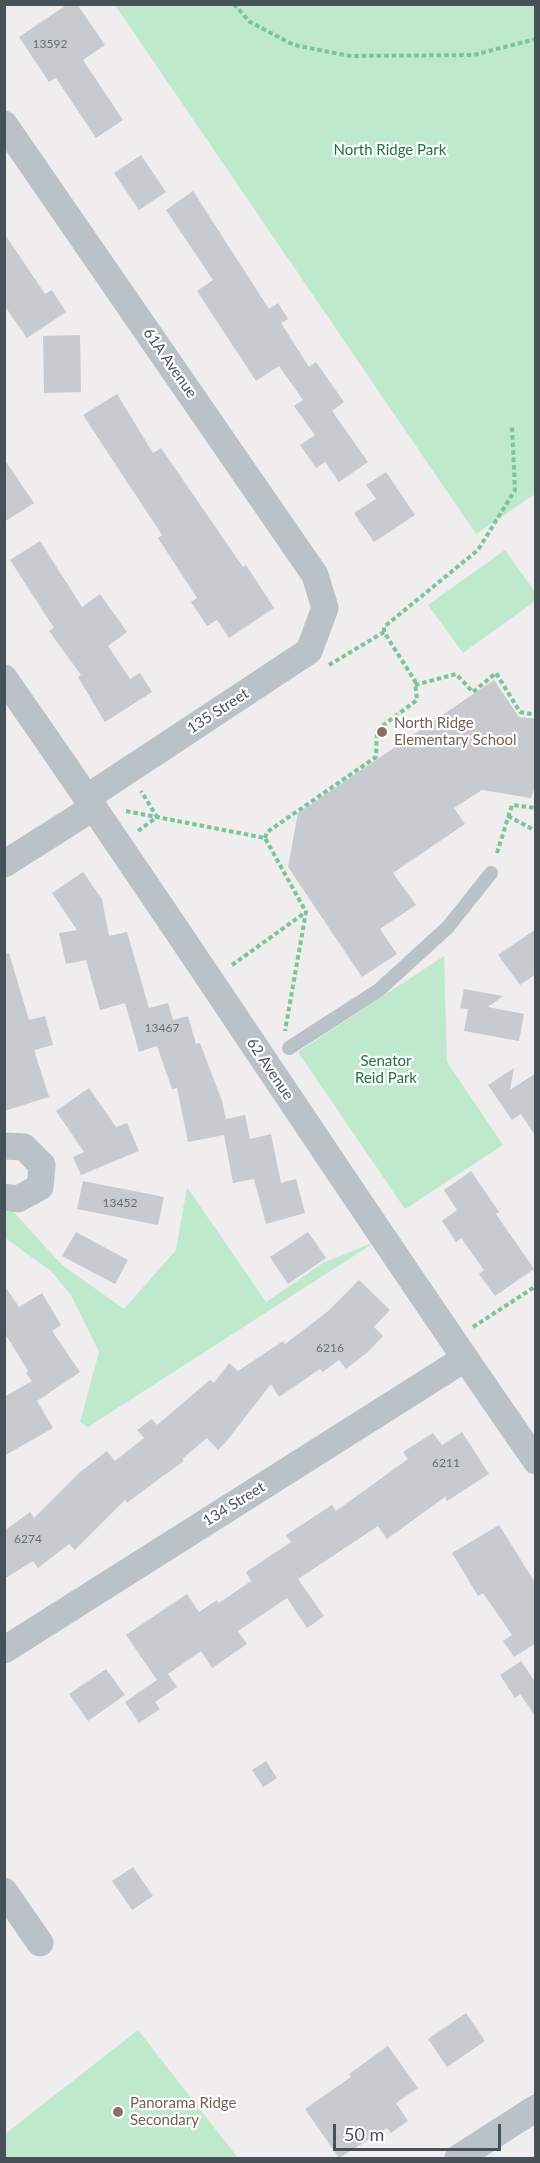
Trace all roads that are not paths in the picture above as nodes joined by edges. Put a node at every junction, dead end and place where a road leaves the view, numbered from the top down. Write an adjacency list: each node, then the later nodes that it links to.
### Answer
1 (4, 124): 2 (street, 61A Avenue)
2 (325, 608): 4 (street, 135 Street)
3 (4, 678): 4 (street, 62 Avenue)
4 (91, 802): 5 (street, 135 Street); 10 (street, 62 Avenue)
5 (4, 864)
6 (491, 873): 7 (lane)
7 (286, 1044)
8 (4, 1146): 9 (street)
9 (4, 1197)
10 (464, 1359): 11 (street, 62 Avenue); 12 (street, 134 Street)
11 (536, 1461)
12 (4, 1650)
13 (4, 1891): 14 (street)
14 (40, 1943)
15 (536, 2108): 16 (street)
16 (458, 2158)

